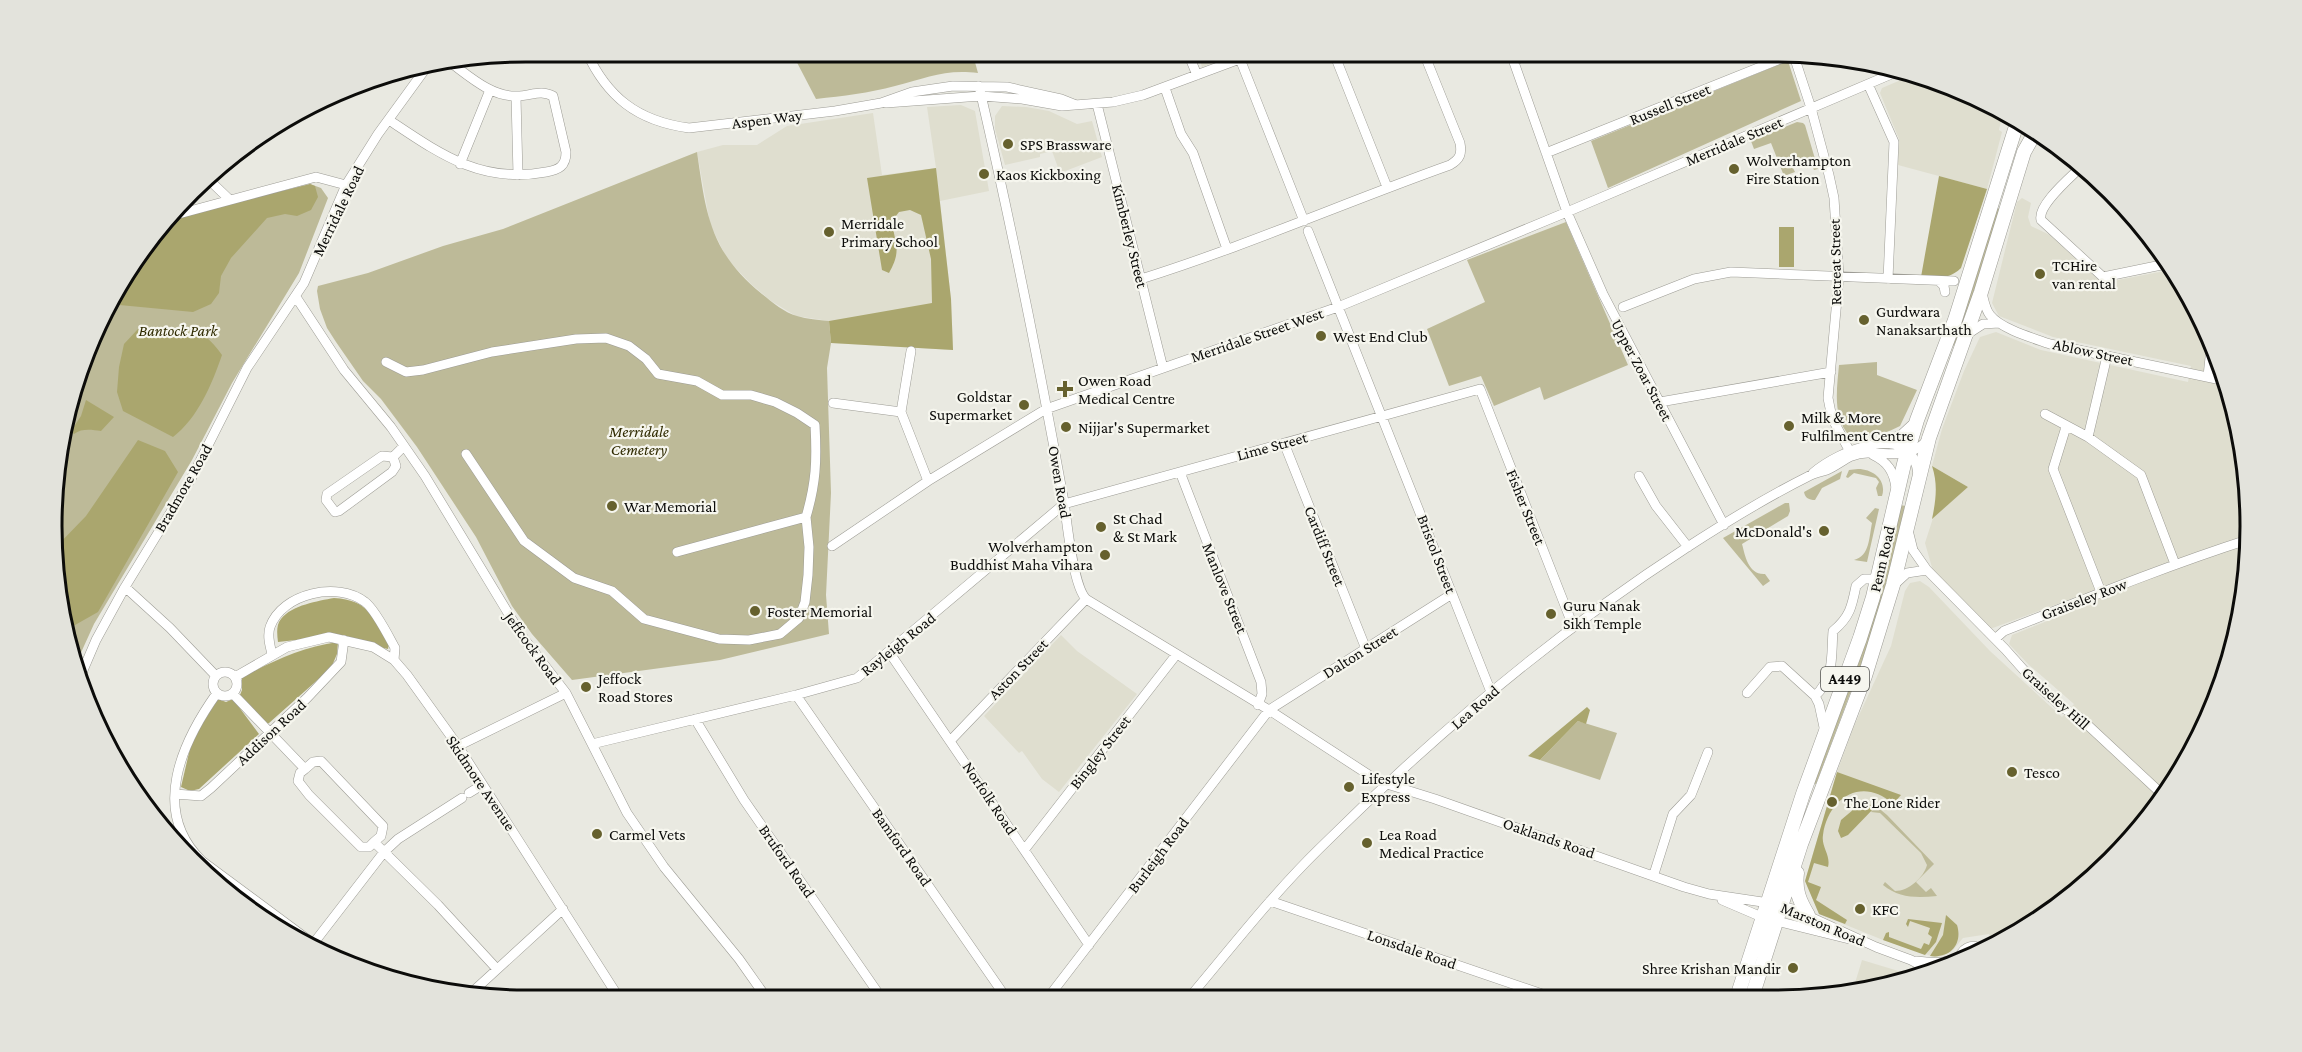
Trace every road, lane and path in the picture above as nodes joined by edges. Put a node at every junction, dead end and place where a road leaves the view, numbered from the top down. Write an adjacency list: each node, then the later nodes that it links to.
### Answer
1 (592, 62): 17 (street, Aspen Way)
2 (1192, 62): 12 (street)
3 (1232, 62): 12 (street, Aspen Way)
4 (1241, 62): 34 (street)
5 (1337, 62): 30 (street)
6 (1427, 62): 30 (street)
7 (1514, 62): 24 (street, Upper Zoar Street)
8 (1773, 62): 24 (street, Russell Street)
9 (1796, 62): 20 (street, Retreat Street)
10 (456, 66): 16 (street)
11 (422, 73): 21 (street, Merridale Road)
12 (1197, 75): 15 (street, Aspen Way)
13 (1889, 75): 14 (street, Merridale Street)
14 (1868, 84): 20 (street, Merridale Street); 40 (street)
15 (1165, 88): 19 (street, Aspen Way); 36 (street)
16 (490, 90): 18 (street); 25 (street)
17 (980, 91): 19 (street, Aspen Way); 61 (street, Owen Road)
18 (516, 97): 27 (street); 27 (street)
19 (1097, 104): 39 (street, Kimberley Street)
20 (1811, 108): 33 (street, Merridale Street); 38 (street, Retreat Street)
21 (389, 120): 25 (street); 29 (street, Merridale Road)
22 (2016, 129): 65 (highway, Penn Road / A449)
23 (2032, 139): 44 (highway, Penn Road / A449)
24 (1546, 153): 33 (street, Upper Zoar Street)
25 (460, 164): 27 (street)
26 (2076, 172): 37 (street)
27 (518, 175)
28 (213, 184): 31 (street)
29 (346, 185): 31 (street); 45 (street, Merridale Road)
30 (1387, 187): 34 (street)
31 (230, 200): 32 (street)
32 (184, 213)
33 (1567, 213): 46 (street, Merridale Street West); 59 (street, Upper Zoar Street)
34 (1304, 221): 36 (street)
35 (1308, 231): 46 (street, Bristol Street)
36 (1227, 249): 39 (street)
37 (2160, 265)
38 (1839, 277): 40 (street); 47 (street); 55 (street, Retreat Street)
39 (1141, 279): 54 (street, Kimberley Street)
40 (1888, 279): 42 (street)
41 (1954, 281): 42 (street)
42 (1940, 282): 43 (street)
43 (1945, 292)
44 (1982, 292): 48 (street); 49 (highway, Penn Road / A449)
45 (296, 297): 71 (street, Jeffcock Road); 95 (street, Bradmore Road)
46 (1338, 307): 54 (street, Merridale Street West); 64 (street, Bristol Street)
47 (1623, 307)
48 (1999, 323): 49 (street); 51 (street, Ablow Street)
49 (1965, 336): 68 (highway, Penn Road / A449)
50 (911, 351): 62 (street)
51 (2107, 356): 56 (street, Ablow Street); 67 (street)
52 (2210, 360): 56 (street)
53 (386, 362): 84 (street)
54 (1163, 368): 61 (street, Merridale Street West)
55 (1831, 372): 59 (street); 72 (street, Retreat Street)
56 (2208, 376): 57 (street, Ablow Street)
57 (2216, 378)
58 (1480, 388): 64 (street, Lime Street); 99 (street, Fisher Street)
59 (1660, 402): 85 (street, Upper Zoar Street)
60 (833, 403): 62 (street)
61 (1046, 409): 81 (street, Merridale Street West); 83 (street, Owen Road)
62 (901, 412): 81 (street)
63 (2044, 414): 66 (street)
64 (1382, 416): 69 (street, Lime Street); 97 (street, Bristol Street)
65 (1917, 420): 70 (street, Lea Road); 73 (highway, Penn Road / A449)
66 (2066, 427): 67 (street); 96 (street)
67 (2088, 437): 91 (street)
68 (1929, 438): 73 (street); 80 (highway, Penn Road / A449)
69 (1284, 442): 77 (street, Lime Street); 102 (street, Cardiff Street)
70 (1880, 444): 72 (street, Lea Road); 73 (street, Lea Road)
71 (404, 446): 76 (street); 112 (street, Jeffcock Road)
72 (1849, 450): 78 (street, Lea Road)
73 (1908, 452): 74 (street, Lea Road); 80 (street); 82 (highway, Penn Road / A449)
74 (1868, 453): 78 (street, Lea Road); 82 (street)
75 (466, 454): 84 (street)
76 (393, 457): 76 (street)
77 (1180, 472): 83 (street, Lime Street); 117 (street, Manlove Street)
78 (1811, 475): 85 (street, Lea Road)
79 (1639, 476): 89 (street)
80 (1918, 477): 86 (highway, Penn Road / A449)
81 (928, 482): 88 (street, Merridale Street West)
82 (1897, 494): 93 (highway, Penn Road / A449)
83 (1064, 504): 98 (street, Owen Road); 103 (street, Rayleigh Road)
84 (806, 517): 90 (street)
85 (1724, 525): 89 (street, Lea Road)
86 (1907, 527): 92 (street, Graiseley Hill); 94 (highway, Penn Road / A449)
87 (2240, 542): 91 (street, Graiseley Row)
88 (832, 546)
89 (1688, 547): 99 (street, Lea Road)
90 (678, 552)
91 (2175, 564): 96 (street, Graiseley Row)
92 (1927, 570): 94 (street); 100 (street, Graiseley Hill)
93 (1877, 579): 116 (street); 120 (highway, Penn Road / A449)
94 (1893, 585): 133 (highway, Penn Road / A449)
95 (125, 587): 107 (street, Bradmore Road); 108 (street)
96 (2101, 592): 100 (street, Graiseley Row)
97 (1452, 594): 102 (street, Dalton Street); 110 (street, Bristol Street)
98 (1086, 599): 105 (street); 122 (street, Aston Street)
99 (1573, 626): 110 (street, Lea Road)
100 (1995, 639): 129 (street, Graiseley Hill)
101 (344, 640): 104 (street, Skidmore Avenue); 106 (street, Skidmore Avenue); 121 (street, Addison Road)
102 (1366, 650): 118 (street, Dalton Street)
103 (889, 652): 115 (street, Rayleigh Road); 122 (street, Norfolk Road)
104 (272, 654): 106 (street, Skidmore Avenue); 109 (street, Skidmore Avenue)
105 (1176, 655): 117 (street); 134 (street, Bingley Street)
106 (394, 660): 124 (street, Skidmore Avenue)
107 (84, 668)
108 (216, 676): 109 (street); 111 (street)
109 (235, 676): 114 (street)
110 (1491, 692): 127 (street, Lea Road)
111 (216, 693): 114 (street); 130 (street)
112 (566, 693): 123 (street, Jeffcock Road); 124 (street)
113 (1747, 693): 116 (street)
114 (233, 694): 121 (street)
115 (796, 695): 119 (street, Rayleigh Road); 154 (street, Bamford Road)
116 (1815, 696): 120 (street)
117 (1258, 705): 118 (street)
118 (1269, 710): 127 (street); 144 (street, Burleigh Road)
119 (695, 719): 123 (street, Rayleigh Road); 153 (street, Bruford Road)
120 (1825, 732): 139 (highway, Penn Road / A449)
121 (269, 733): 126 (street); 130 (street, Addison Road)
122 (951, 740): 134 (street, Norfolk Road)
123 (592, 744): 152 (street, Jeffcock Road)
124 (458, 746): 128 (street, Skidmore Avenue)
125 (1708, 752): 136 (street)
126 (305, 769): 132 (street); 132 (street)
127 (1387, 784): 136 (street, Oaklands Road); 138 (street, Lea Road)
128 (482, 785): 135 (street); 140 (street, Skidmore Avenue)
129 (2158, 790)
130 (175, 794): 131 (street)
131 (186, 842)
132 (374, 842): 135 (street)
133 (1802, 844): 139 (highway, Penn Road / A449); 141 (highway)
134 (1024, 849): 144 (street, Norfolk Road)
135 (384, 852): 143 (street); 149 (street)
136 (1654, 874): 137 (street, Oaklands Road)
137 (1709, 894): 139 (street, Oaklands Road); 142 (street, Oaklands Road)
138 (1270, 901): 156 (street, Lea Road); 157 (street, Lonsdale Road)
139 (1774, 904): 141 (street, Marston Road); 142 (highway, Penn Road / A449)
140 (563, 909): 149 (street); 151 (street, Skidmore Avenue)
141 (1808, 915): 145 (street, Marston Road)
142 (1770, 919): 145 (street, Marston Road); 158 (highway, Penn Road / A449); 159 (highway, Penn Road / A449)
143 (316, 940)
144 (1089, 945): 155 (street, Burleigh Road)
145 (1876, 947): 146 (street, Marston Road)
146 (1911, 960): 147 (street, Marston Road); 148 (street, Marston Road)
147 (1934, 963)
148 (1923, 967)
149 (496, 968): 150 (street)
150 (476, 988)
151 (616, 990)
152 (761, 990)
153 (876, 990)
154 (1001, 990)
155 (1054, 990)
156 (1196, 990)
157 (1531, 990)
158 (1740, 990)
159 (1754, 990)

